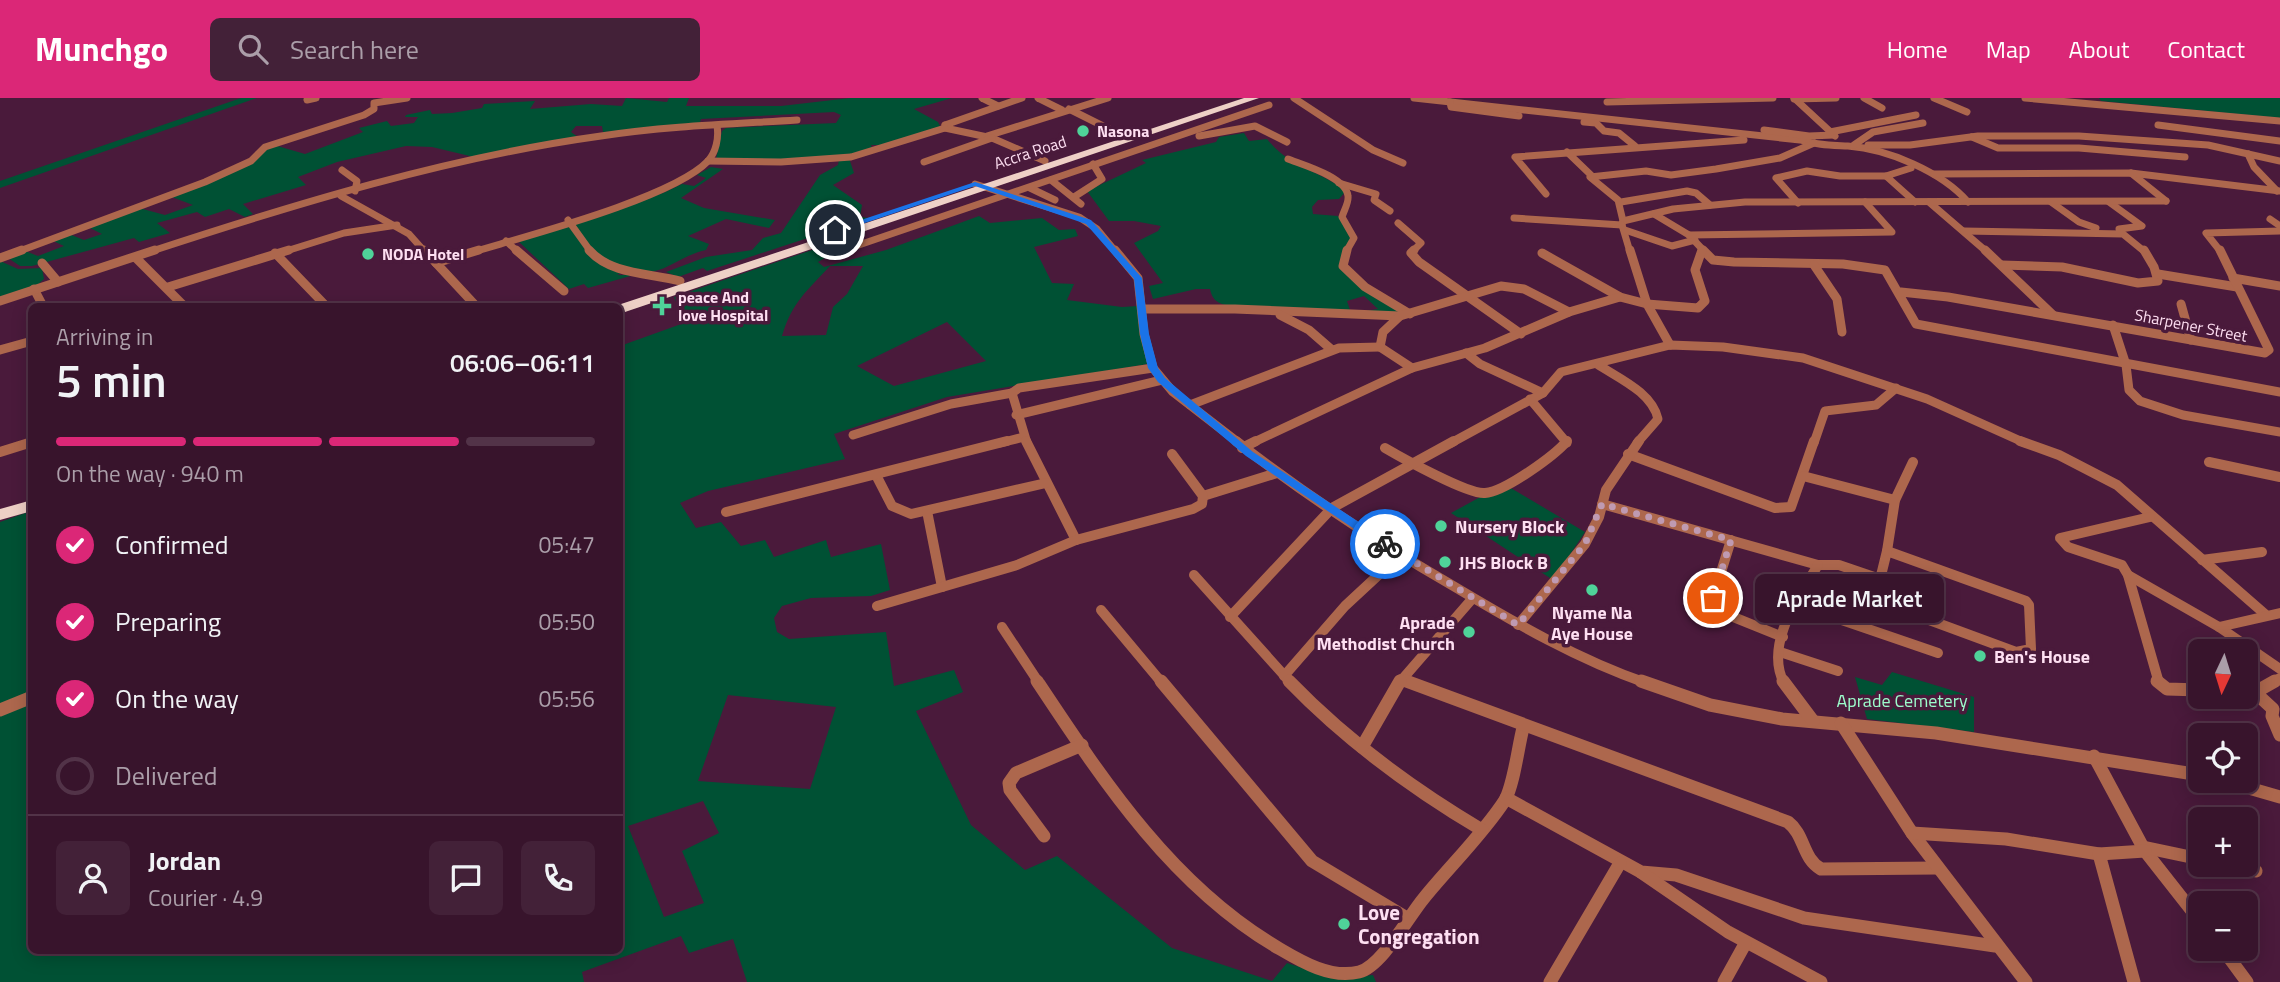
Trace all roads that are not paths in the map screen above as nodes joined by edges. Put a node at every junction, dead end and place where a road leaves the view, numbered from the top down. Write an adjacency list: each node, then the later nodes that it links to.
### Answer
1 (316, 98): 19 (street)
2 (407, 98): 101 (street)
3 (982, 98): 22 (street)
4 (1022, 98): 22 (street)
5 (1038, 98): 25 (street)
6 (1108, 98): 25 (street)
7 (1239, 98): 38 (highway, Accra Road)
8 (1254, 98): 66 (highway, Accra Road)
9 (1294, 98): 56 (street)
10 (1415, 98): 20 (street)
11 (1773, 98): 18 (street)
12 (1788, 98): 13 (street)
13 (1795, 98): 14 (street); 36 (street)
14 (1836, 98)
15 (1864, 98): 24 (street)
16 (1934, 98): 26 (street)
17 (2025, 98): 28 (street)
18 (1678, 99): 21 (street)
19 (307, 100)
20 (1450, 102): 42 (street); 46 (street)
21 (1607, 102)
22 (998, 106): 35 (street)
23 (1269, 106): 37 (street)
24 (1882, 108)
25 (1065, 110): 38 (street); 39 (street)
26 (1967, 112)
27 (1916, 116): 36 (street)
28 (2245, 117): 30 (street); 41 (street)
29 (797, 120): 34 (street)
30 (2280, 121)
31 (1923, 123): 47 (street)
32 (1712, 125): 36 (street)
33 (2158, 125): 41 (street)
34 (717, 126): 52 (street); 68 (street)
35 (945, 128): 39 (street); 52 (street)
36 (1832, 134): 47 (street)
37 (1182, 135): 44 (street); 57 (street)
38 (1123, 136): 53 (highway, Accra Road)
39 (989, 137): 53 (street); 55 (street)
40 (1972, 137): 47 (street); 49 (street); 50 (street)
41 (2262, 138): 43 (street)
42 (1782, 139): 45 (street); 46 (street)
43 (2280, 141)
44 (1287, 142)
45 (1814, 143): 47 (street); 62 (street)
46 (1635, 146): 48 (street)
47 (1851, 146): 58 (street)
48 (1566, 152): 62 (street); 70 (street)
49 (2248, 154): 54 (street); 69 (street)
50 (2185, 157)
51 (1288, 159): 65 (street)
52 (708, 161): 89 (street)
53 (1045, 161): 66 (highway, Accra Road)
54 (2280, 161)
55 (924, 162)
56 (1403, 163)
57 (1093, 164): 64 (street); 73 (street)
58 (1911, 167): 61 (street); 63 (street)
59 (342, 170): 68 (street)
60 (2131, 173): 61 (street); 69 (street); 81 (street)
61 (1927, 174): 79 (street)
62 (1592, 176): 75 (street)
63 (1886, 176): 77 (street); 82 (street)
64 (1051, 180): 67 (street); 73 (street)
65 (1339, 184): 85 (street); 131 (street)
66 (979, 186): 71 (street); 109 (highway, Accra Road); 127 (highway, Accra Road)
67 (1030, 188): 71 (street); 74 (street)
68 (355, 191): 72 (street)
69 (2278, 191)
70 (1546, 194)
71 (1003, 195): 97 (street); 128 (street)
72 (341, 196): 91 (street); 102 (street)
73 (1074, 197): 83 (street)
74 (1055, 200)
75 (1621, 202): 84 (street); 92 (street)
76 (1865, 202): 77 (street); 82 (street); 95 (street)
77 (1915, 202): 78 (street)
78 (1929, 202): 79 (street); 94 (street)
79 (1968, 202): 80 (street)
80 (2051, 202): 81 (street); 81 (street)
81 (2109, 202)
82 (1798, 203): 84 (street)
83 (1081, 204)
84 (1710, 205): 86 (street)
85 (1390, 211)
86 (1654, 214): 92 (street); 95 (street)
87 (1514, 218): 92 (street)
88 (2270, 219): 93 (street)
89 (568, 220): 96 (street); 109 (street)
90 (1398, 223): 117 (street)
91 (397, 225): 99 (street); 104 (street)
92 (1623, 225): 95 (street); 125 (street)
93 (2280, 229): 108 (street, Sharpener Street)
94 (1964, 231): 106 (street); 107 (street)
95 (1692, 237): 98 (street)
96 (506, 241): 104 (street); 115 (street)
97 (850, 248)
98 (1702, 249): 105 (street); 125 (street)
99 (275, 253): 111 (street); 122 (street)
100 (1542, 253): 118 (street)
101 (0, 258)
102 (136, 258): 110 (street); 111 (street)
103 (42, 263): 110 (street)
104 (436, 263): 123 (street)
105 (1814, 265): 116 (street); 135 (street)
106 (2002, 265): 107 (street); 132 (street)
107 (2158, 274): 113 (street)
108 (2233, 278): 112 (street); 113 (street, Sharpener Street)
109 (680, 281): 124 (highway, Accra Road)
110 (58, 282): 114 (street)
111 (168, 286): 121 (street)
112 (2280, 286)
113 (2237, 287): 137 (street, Sharpener Street)
114 (34, 289): 119 (street); 120 (street)
115 (564, 290)
116 (1901, 292): 132 (street, Sharpener Street); 145 (street)
117 (1467, 297): 130 (street); 131 (street); 136 (street)
118 (1620, 297): 125 (street); 130 (street)
119 (0, 301)
120 (41, 303)
121 (182, 303)
122 (323, 303)
123 (469, 303)
124 (618, 303)
125 (1647, 304): 139 (street)
126 (2181, 304): 137 (street)
127 (623, 308)
128 (1144, 309): 129 (street); 146 (street)
129 (1265, 311): 133 (street); 142 (street)
130 (1569, 312): 136 (street)
131 (1410, 314): 133 (street)
132 (2053, 315): 134 (street, Sharpener Street)
133 (1400, 316): 140 (street)
134 (2113, 325): 137 (street, Sharpener Street); 145 (street)
135 (1843, 332)
136 (1521, 334): 143 (street)
137 (2191, 340)
138 (28, 342): 141 (street)
139 (1670, 345): 144 (street); 149 (street)
140 (1380, 347): 142 (street); 147 (street)
141 (0, 350)
142 (1332, 351): 154 (street)
143 (1466, 353): 147 (street); 152 (street)
144 (1597, 365): 152 (street); 164 (street)
145 (2126, 365): 150 (street); 156 (street)
146 (1153, 368): 148 (street); 151 (street)
147 (1412, 368): 161 (street)
148 (1162, 380): 154 (street); 155 (street)
149 (1896, 388): 170 (street); 183 (street)
150 (2280, 392)
151 (1012, 393): 155 (street); 157 (street)
152 (1543, 393): 153 (street)
153 (1530, 399): 167 (street); 167 (street)
154 (1190, 405): 161 (street)
155 (1016, 415): 158 (street)
156 (2280, 432)
157 (853, 435)
158 (1024, 437): 169 (street); 172 (street)
159 (28, 443): 162 (street)
160 (1385, 447): 167 (street)
161 (1242, 448): 168 (street)
162 (0, 452)
163 (1172, 454): 173 (street)
164 (1628, 454): 170 (street); 176 (street)
165 (2209, 461): 171 (street)
166 (1913, 462): 175 (street)
167 (1415, 464): 179 (street)
168 (1277, 473): 173 (street); 179 (street)
169 (876, 475): 180 (street); 181 (street)
170 (1803, 476): 175 (street)
171 (2280, 477)
172 (1046, 483): 180 (street); 184 (street)
173 (1203, 496): 184 (street)
174 (28, 498): 178 (highway)
175 (1895, 500): 186 (street)
176 (1602, 504): 185 (street); 202 (street)
177 (28, 506): 182 (highway)
178 (0, 508)
179 (1332, 508): 188 (street); 201 (street)
180 (927, 511): 194 (street)
181 (726, 512)
182 (0, 515)
183 (2150, 517): 189 (street); 192 (street)
184 (1076, 540): 194 (street)
185 (1731, 540): 190 (street); 205 (street)
186 (1887, 551): 193 (street); 193 (street)
187 (2262, 552): 189 (street)
188 (1401, 555): 195 (street); 210 (street)
189 (2202, 560): 200 (street)
190 (1818, 565): 193 (street); 196 (street)
191 (1194, 575): 201 (street)
192 (2128, 575): 204 (street); 213 (street)
193 (1880, 579)
194 (942, 587): 197 (street)
195 (1472, 599): 202 (street); 212 (street)
196 (1795, 604): 205 (street); 207 (street)
197 (877, 606)
198 (1101, 610): 239 (street)
199 (2280, 613): 200 (street)
200 (2266, 615): 204 (street)
201 (1230, 617): 210 (street)
202 (1518, 625): 218 (street)
203 (1002, 627): 222 (street)
204 (2219, 627): 208 (street)
205 (1783, 637): 206 (street)
206 (1780, 652): 209 (street); 218 (street)
207 (1938, 653)
208 (2280, 669)
209 (1838, 671)
210 (1284, 676): 223 (street)
211 (2280, 678): 214 (street)
212 (1401, 679): 220 (street); 223 (street)
213 (2188, 690)
214 (2259, 690): 216 (street)
215 (28, 699): 217 (street)
216 (2277, 709): 221 (street)
217 (0, 710)
218 (1813, 721): 219 (street)
219 (1841, 723): 224 (street); 230 (street)
220 (1523, 727): 228 (street); 236 (street)
221 (2280, 735)
222 (1082, 744): 231 (street); 239 (street)
223 (1362, 747): 229 (street)
224 (2094, 755): 225 (street); 232 (street)
225 (2188, 773)
226 (2258, 790): 227 (street)
227 (2279, 796)
228 (1506, 798): 229 (street); 235 (street)
229 (1482, 830): 239 (street)
230 (1912, 833): 233 (street); 236 (street)
231 (1044, 836)
232 (2144, 849): 233 (street); 234 (street); 238 (street)
233 (2099, 854): 247 (street)
234 (2188, 857)
235 (1620, 863): 237 (street); 243 (street)
236 (1938, 868): 241 (street)
237 (1641, 872): 240 (street); 241 (street)
238 (2188, 906)
239 (1407, 918)
240 (1745, 944): 244 (street); 245 (street)
241 (1995, 946): 246 (street)
242 (2232, 961): 248 (street)
243 (1550, 982)
244 (1724, 982)
245 (1821, 982)
246 (2026, 982)
247 (2134, 982)
248 (2248, 982)

